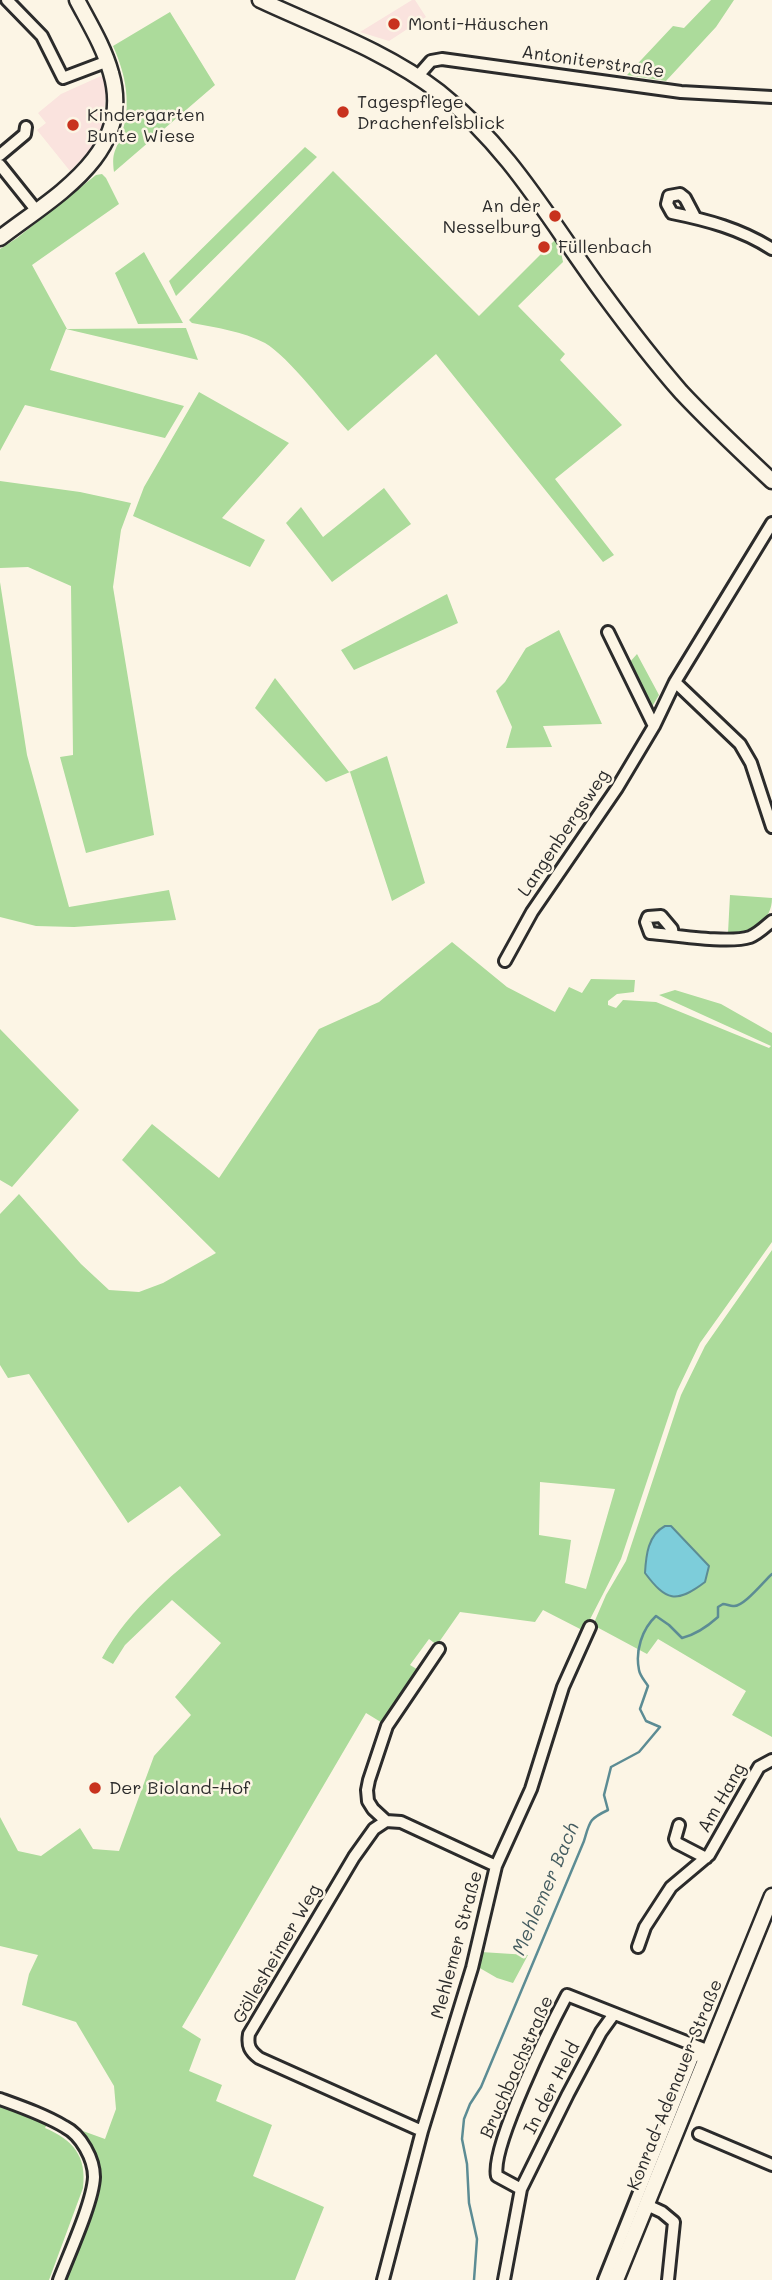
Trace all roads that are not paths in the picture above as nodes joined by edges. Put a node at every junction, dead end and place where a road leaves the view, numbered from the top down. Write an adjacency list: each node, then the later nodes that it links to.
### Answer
1 (5, 0): 5 (street); 6 (street)
2 (77, 0): 6 (street)
3 (260, 0): 4 (street)
4 (283, 5): 7 (street)
5 (0, 6)
6 (108, 61): 12 (street)
7 (417, 77): 8 (street, Antoniterstraße); 16 (street)
8 (772, 97)
9 (26, 127): 10 (street)
10 (0, 155)
11 (0, 165): 12 (street)
12 (36, 211): 14 (street)
13 (695, 217): 15 (street)
14 (0, 238)
15 (772, 249)
16 (772, 481)
17 (772, 523): 19 (street, Langenbergsweg)
18 (608, 632): 20 (street)
19 (675, 682): 20 (street, Langenbergsweg); 21 (street)
20 (654, 726): 24 (street, Langenbergsweg)
21 (772, 827)
22 (772, 921): 23 (street)
23 (673, 935)
24 (505, 961)
25 (590, 1627): 31 (street, Mehlemer Straße)
26 (439, 1648): 28 (street)
27 (772, 1760): 30 (street, Am Hang)
28 (386, 1821): 31 (street); 37 (street, Göllesheimer Weg)
29 (679, 1825): 30 (street, Am Hang)
30 (706, 1858): 33 (street, Am Hang)
31 (496, 1866): 37 (street, Mehlemer Straße)
32 (772, 1896): 35 (street, Konrad-Adenauer-Straße)
33 (638, 1947)
34 (614, 2014): 35 (street); 40 (street, In der Held); 40 (street, Bruchbachstraße)
35 (709, 2051): 41 (street, Konrad-Adenauer-Straße); 45 (street)
36 (0, 2099): 42 (street)
37 (422, 2131): 43 (street, Mehlemer Straße)
38 (699, 2134): 39 (street)
39 (772, 2165)
40 (521, 2189): 44 (street, In der Held)
41 (647, 2205): 46 (street); 47 (street, Konrad-Adenauer-Straße)
42 (59, 2280)
43 (383, 2280)
44 (504, 2280)
45 (604, 2280)
46 (616, 2280)
47 (668, 2280)

